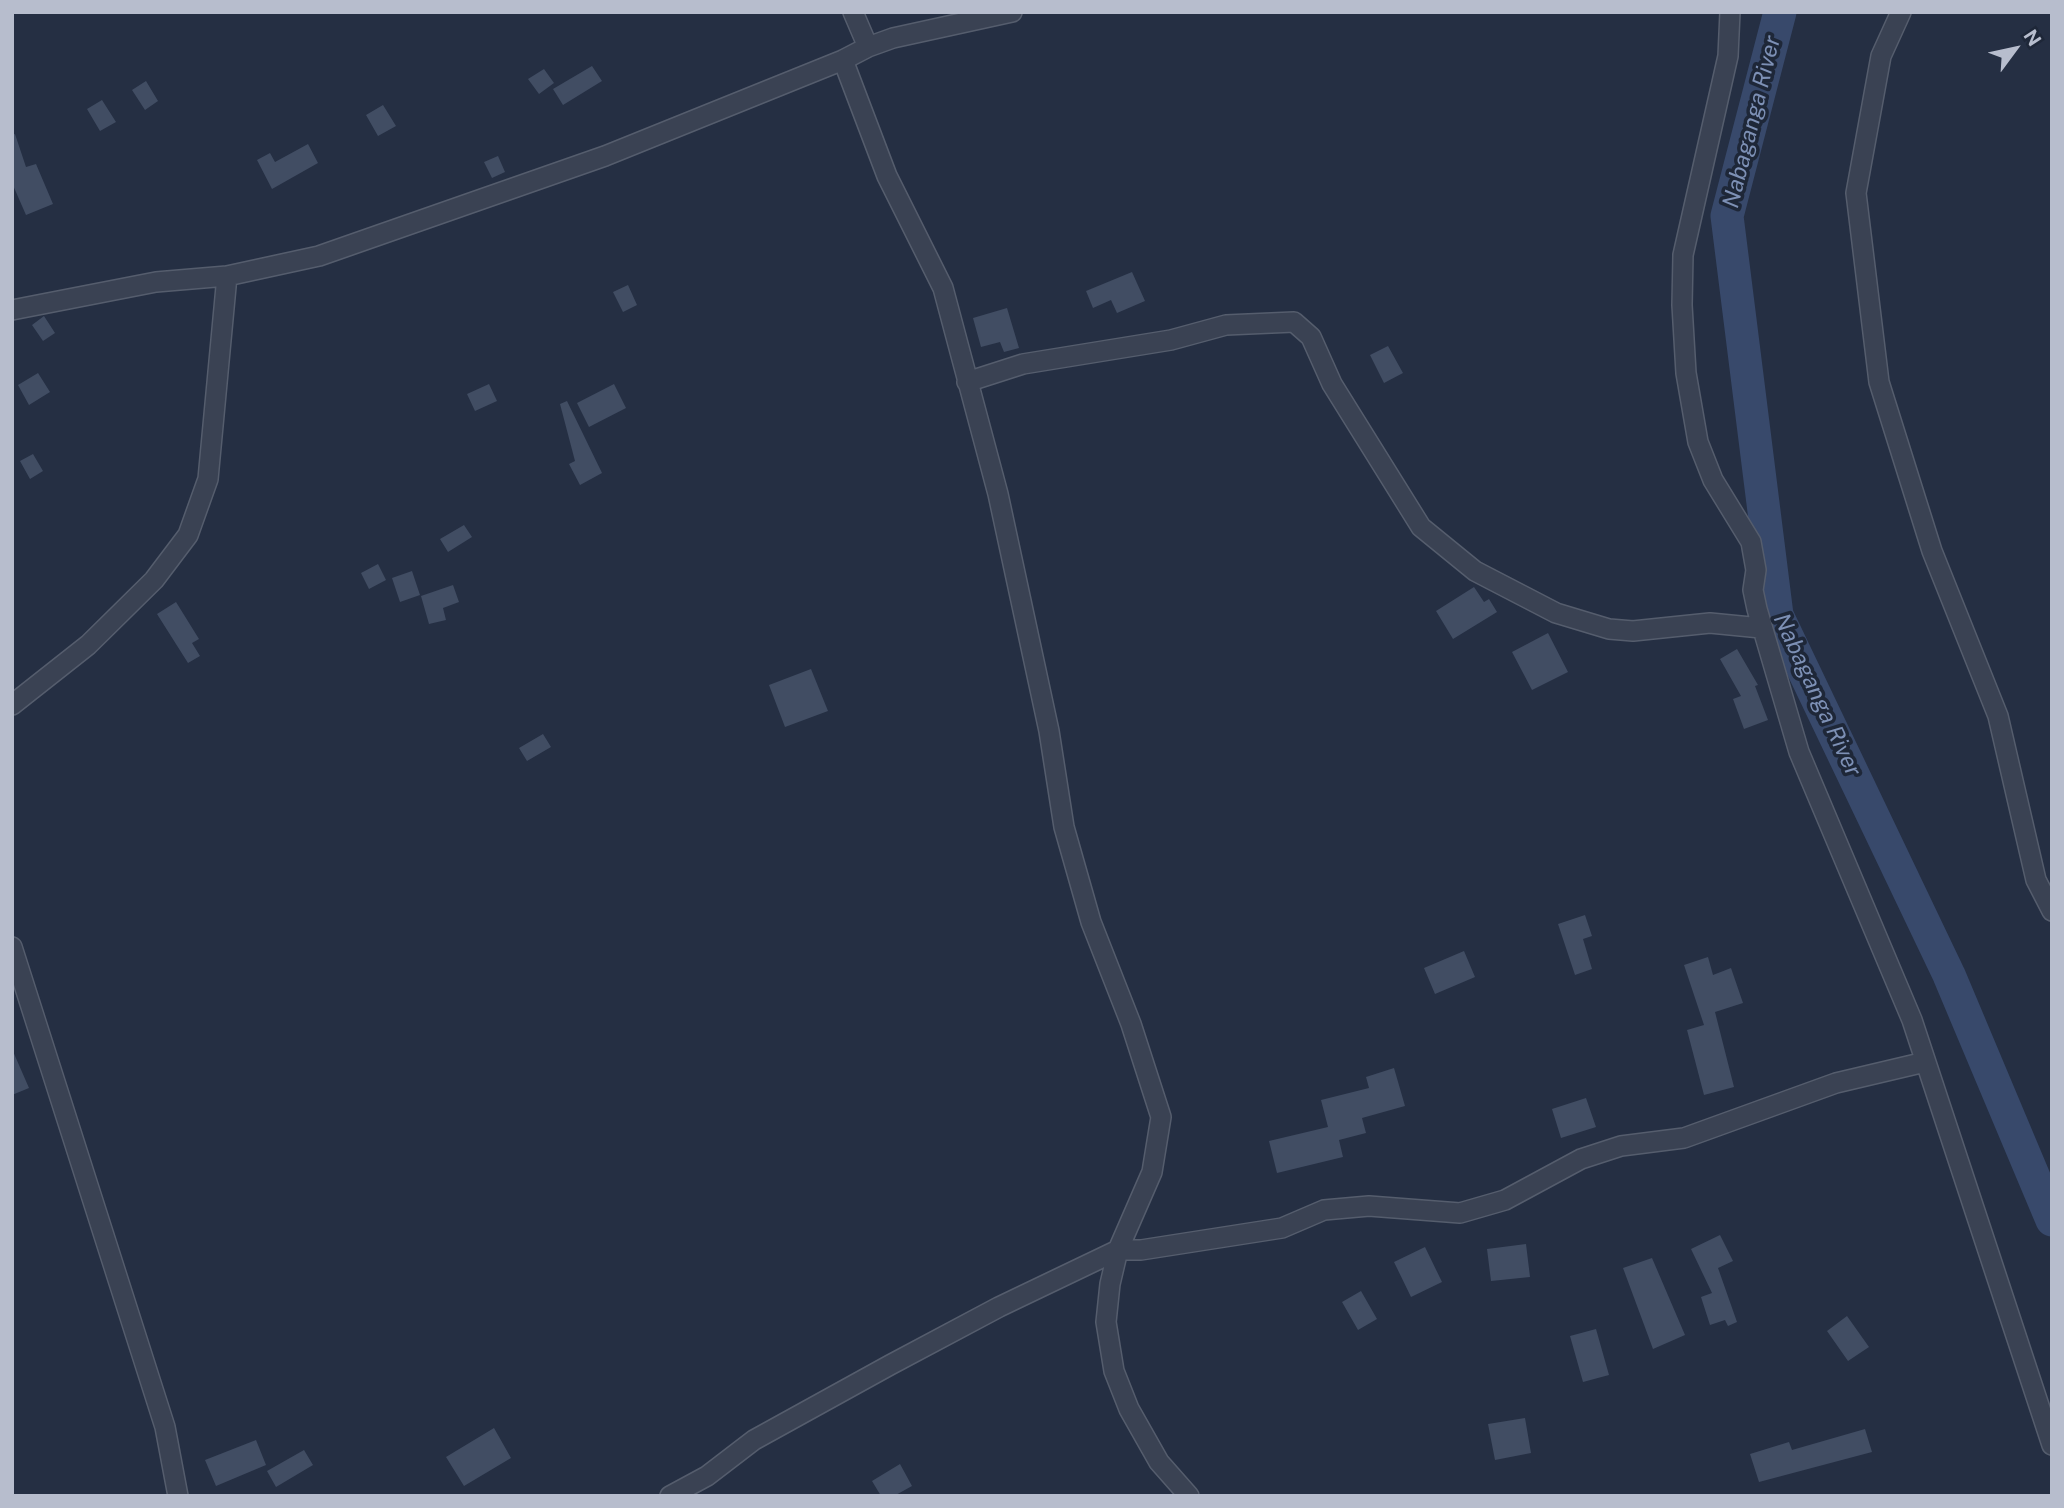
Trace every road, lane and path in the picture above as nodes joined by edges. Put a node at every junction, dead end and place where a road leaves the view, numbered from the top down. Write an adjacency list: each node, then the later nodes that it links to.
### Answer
1 (853, 12): 5 (street)
2 (1012, 12): 5 (street)
3 (1730, 12): 10 (street)
4 (1901, 12): 12 (street)
5 (868, 47): 6 (street)
6 (843, 60): 7 (street); 9 (street)
7 (227, 276): 8 (street); 11 (street)
8 (12, 310)
9 (967, 382): 10 (street); 15 (street)
10 (1761, 628): 14 (street)
11 (12, 705)
12 (2052, 911)
13 (12, 947): 17 (street)
14 (1925, 1062): 15 (street); 16 (street)
15 (1118, 1250): 18 (street); 19 (street)
16 (2052, 1445)
17 (178, 1496)
18 (670, 1496)
19 (1189, 1496)

